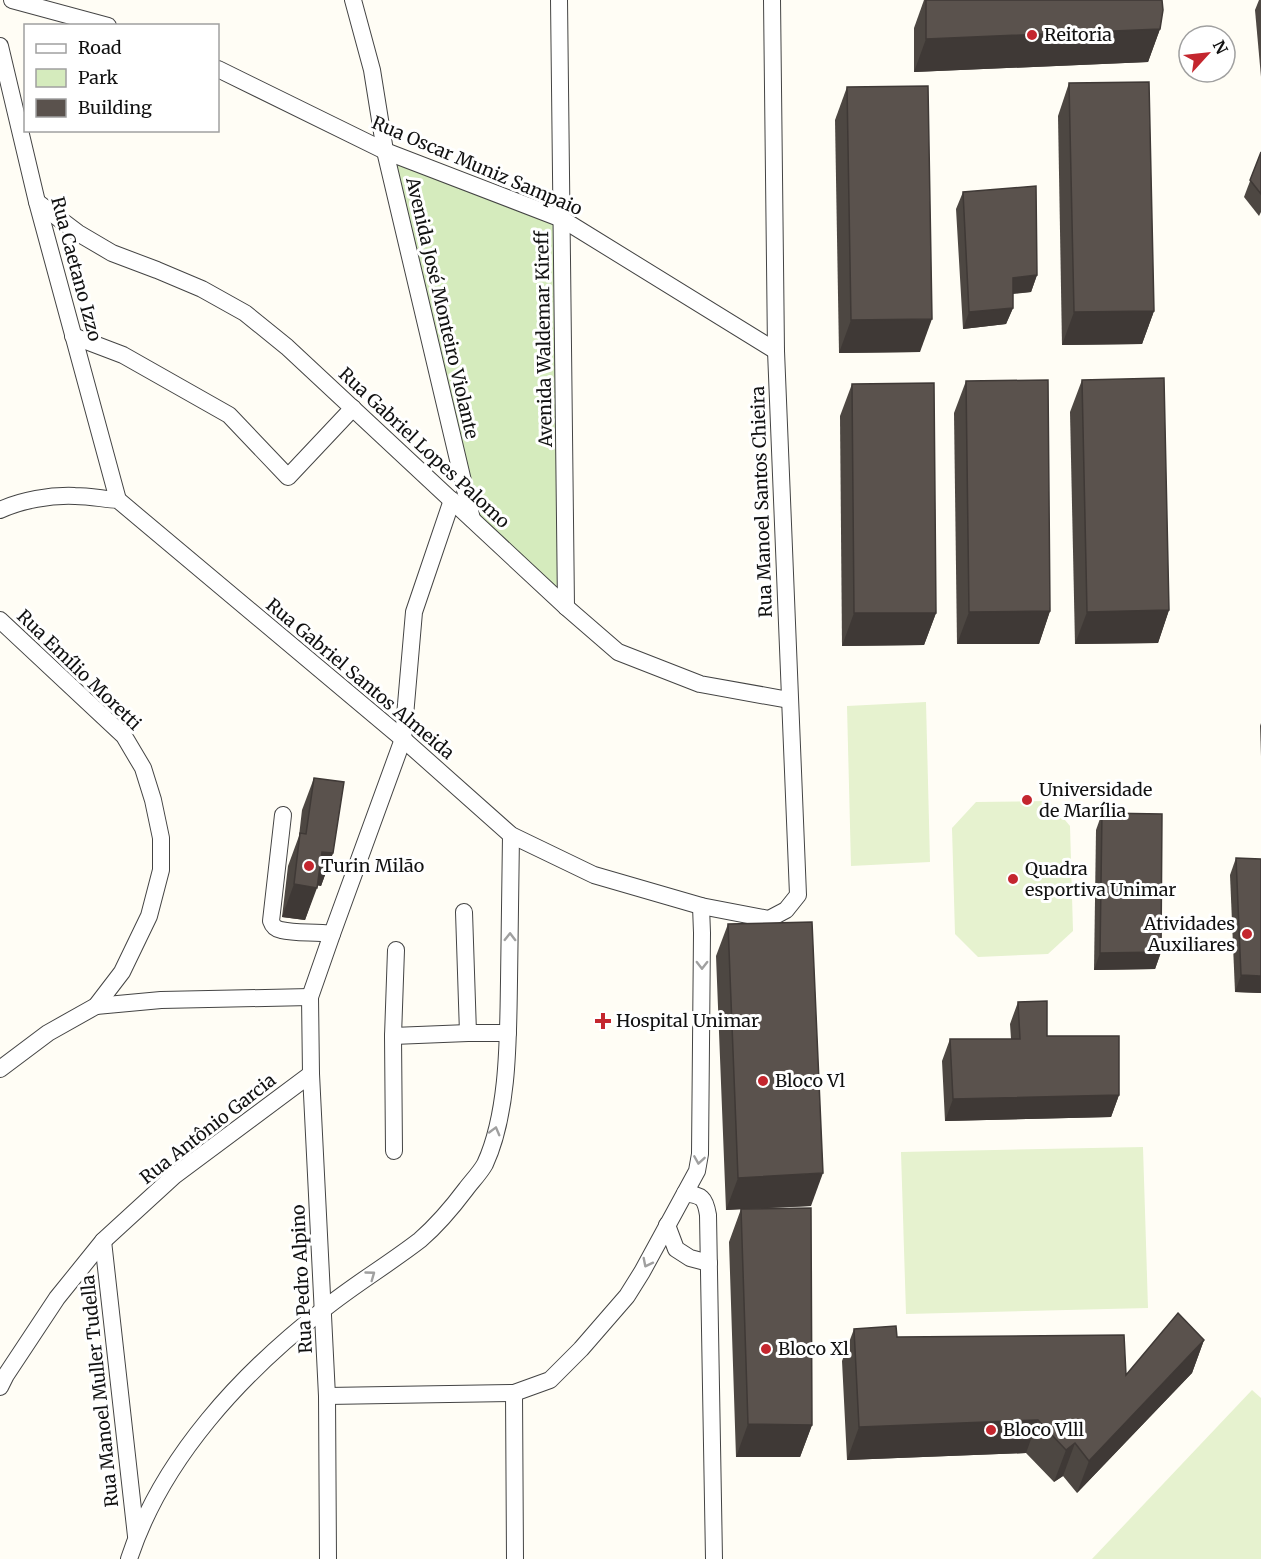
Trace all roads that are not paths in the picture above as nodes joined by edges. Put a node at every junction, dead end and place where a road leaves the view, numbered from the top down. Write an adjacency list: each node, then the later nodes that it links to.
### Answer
1 (12, 0): 5 (street)
2 (353, 0): 8 (street, Avenida José Monteiro Violante)
3 (559, 0): 10 (street, Avenida Waldemar Kireff)
4 (772, 0): 12 (street, Rua Manoel Santos Chieira)
5 (101, 24)
6 (0, 46): 9 (street, Rua Caetano Izzo)
7 (219, 69): 8 (street, Rua Oscar Muniz Sampaio)
8 (385, 151): 10 (street, Rua Oscar Muniz Sampaio); 17 (street, Avenida José Monteiro Violante)
9 (38, 202): 11 (street, Rua Caetano Izzo); 13 (street, Rua Gabriel Lopes Palomo)
10 (562, 219): 12 (street, Rua Oscar Muniz Sampaio); 18 (street, Avenida Waldemar Kireff)
11 (73, 336): 13 (street); 14 (street, Rua Caetano Izzo)
12 (776, 351): 20 (street, Rua Manoel Santos Chieira)
13 (353, 408): 15 (street, Rua Gabriel Lopes Palomo)
14 (118, 500): 16 (street); 21 (street, Rua Gabriel Santos Almeida)
15 (452, 500): 17 (street, Rua Gabriel Lopes Palomo); 21 (street)
16 (0, 510)
17 (472, 519): 18 (street, Rua Gabriel Lopes Palomo)
18 (566, 607): 20 (street, Rua Gabriel Lopes Palomo)
19 (0, 620): 29 (street, Rua Emílio Moretti)
20 (789, 700): 24 (street, Rua Manoel Santos Chieira)
21 (403, 739): 23 (street, Rua Gabriel Santos Almeida); 26 (street)
22 (283, 815): 26 (street)
23 (511, 835): 24 (street, Rua Gabriel Santos Almeida); 31 (street, one-way to 23)
24 (701, 906): 36 (street, one-way to 36)
25 (464, 912): 30 (street)
26 (332, 934): 28 (street)
27 (396, 950): 32 (street)
28 (310, 998): 29 (street); 34 (street, Rua Pedro Alpino)
29 (96, 1006): 33 (street, Rua Emílio Moretti)
30 (468, 1033): 31 (street); 32 (street)
31 (508, 1033): 40 (street, one-way to 31)
32 (393, 1036): 35 (street)
33 (0, 1069)
34 (311, 1074): 38 (street, Rua Antônio Garcia); 40 (street, Rua Pedro Alpino)
35 (394, 1151)
36 (684, 1193): 37 (street); 39 (street)
37 (667, 1225): 39 (street); 42 (street, one-way to 42)
38 (103, 1241): 41 (street, Rua Antônio Garcia); 44 (street, Rua Manoel Muller Tudella)
39 (708, 1263): 48 (street)
40 (324, 1309): 43 (street, Rua Pedro Alpino); 44 (street)
41 (0, 1387)
42 (514, 1393): 43 (street); 47 (street)
43 (327, 1396): 46 (street, Rua Pedro Alpino)
44 (136, 1536): 45 (street)
45 (129, 1559)
46 (328, 1559)
47 (515, 1559)
48 (714, 1559)

